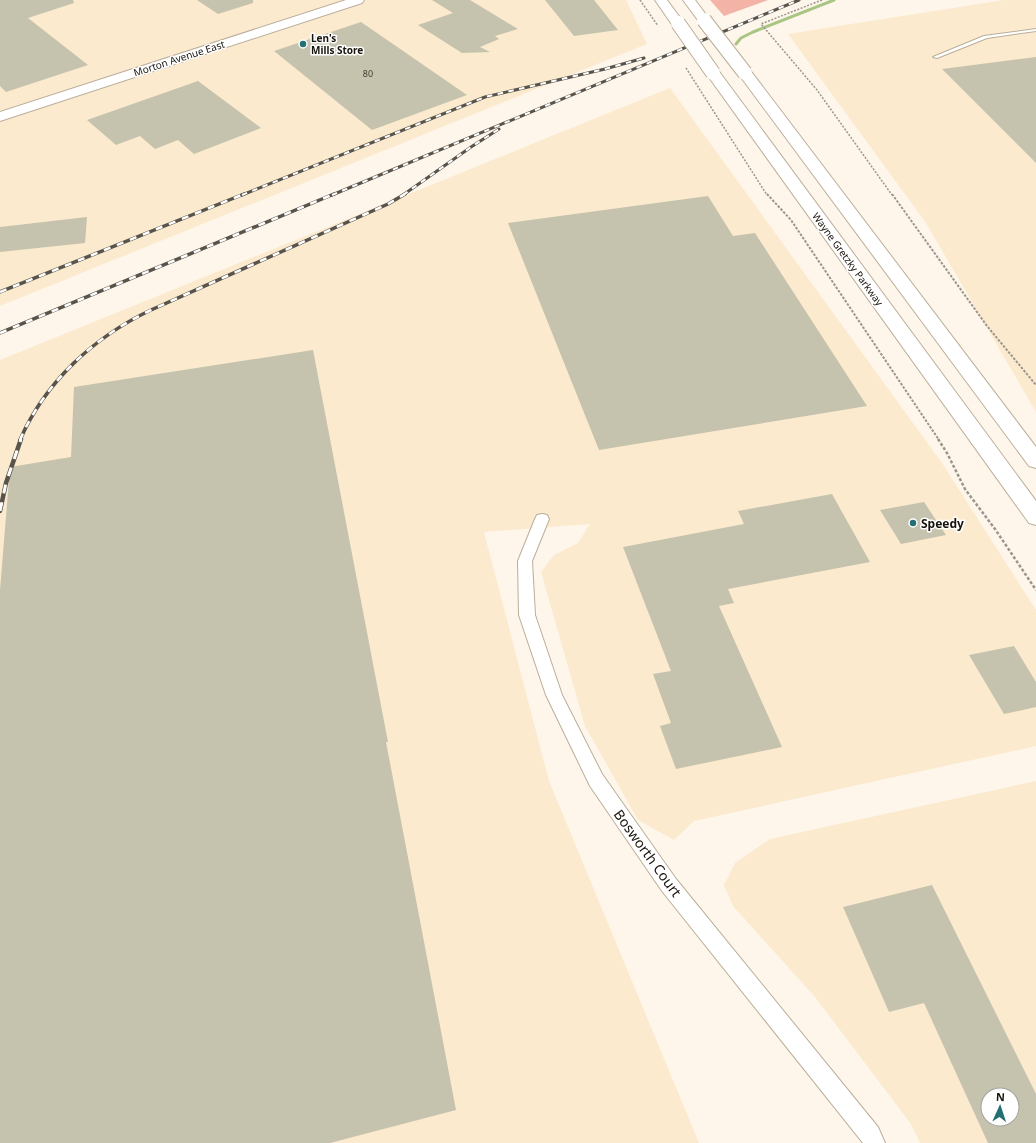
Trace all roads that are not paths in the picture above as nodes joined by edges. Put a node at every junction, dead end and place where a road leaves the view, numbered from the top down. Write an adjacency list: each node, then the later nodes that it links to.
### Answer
1 (662, 0): 8 (main road, Wayne Gretzky Parkway, bridge)
2 (689, 0): 7 (main road, bridge)
3 (352, 1): 6 (main road, Morton Avenue East)
4 (1036, 30): 5 (lane)
5 (936, 57)
6 (0, 117)
7 (1036, 461)
8 (1036, 517)
9 (542, 519): 10 (street, Bosworth Court)
10 (874, 1143)

